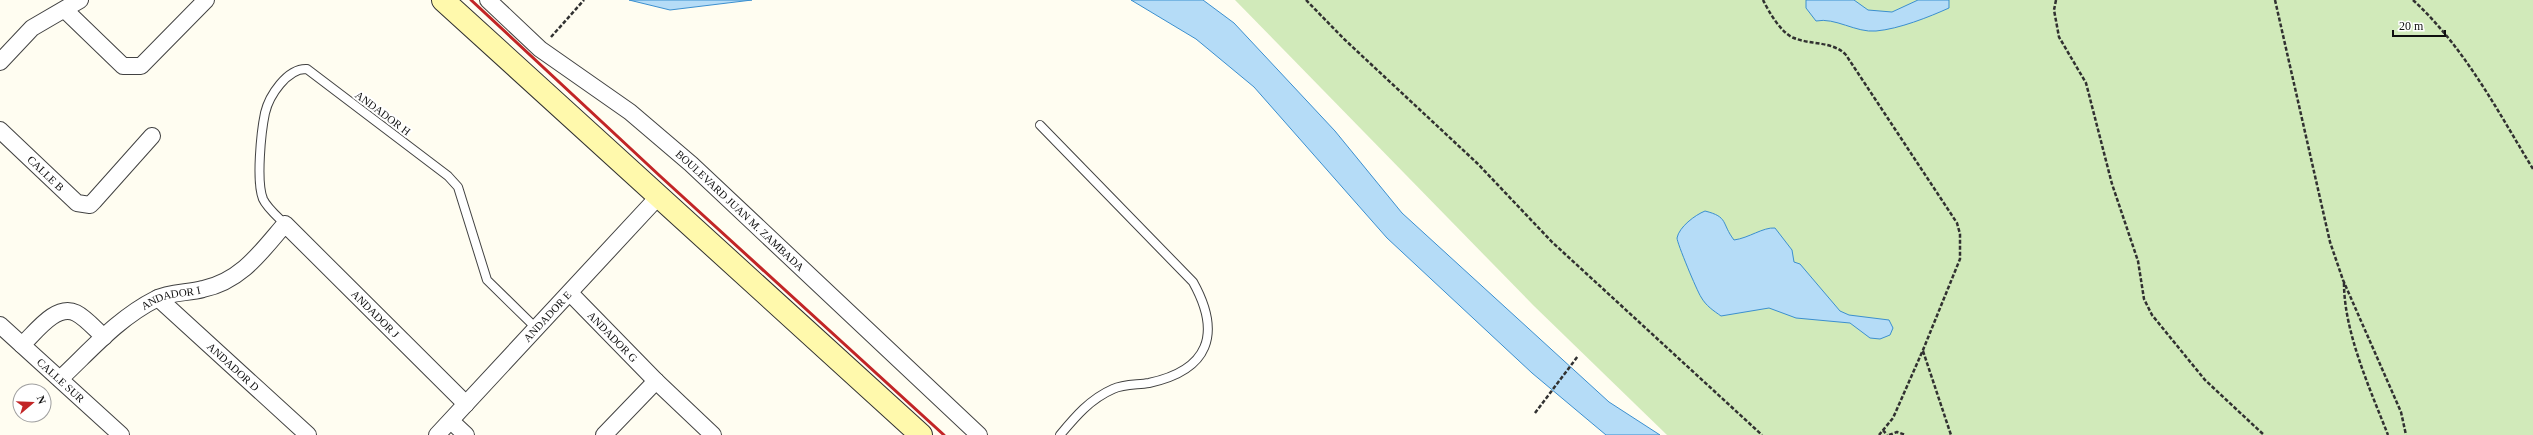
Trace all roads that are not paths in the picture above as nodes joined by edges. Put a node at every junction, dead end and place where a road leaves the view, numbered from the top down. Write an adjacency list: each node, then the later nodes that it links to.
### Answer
1 (80, 0): 5 (street)
2 (206, 0): 5 (street)
3 (442, 0): 10 (street)
4 (488, 0): 29 (street, BOULEVARD JUAN M. ZAMBADA)
5 (65, 10): 6 (street)
6 (0, 62)
7 (1040, 125): 30 (lane)
8 (0, 130): 9 (street, CALLE B)
9 (152, 136)
10 (658, 198): 12 (street, ANDADOR E); 28 (street)
11 (285, 224): 13 (street, ANDADOR I); 15 (lane, ANDADOR H); 20 (street, ANDADOR J)
12 (570, 293): 15 (street, ANDADOR E); 19 (street, ANDADOR G)
13 (158, 298): 16 (street, ANDADOR I); 23 (street, ANDADOR D)
14 (0, 325): 17 (street, CALLE SUR)
15 (536, 328): 20 (street, ANDADOR E)
16 (104, 337): 17 (street); 18 (street, ANDADOR I)
17 (22, 345): 18 (street, CALLE SUR)
18 (60, 379): 22 (street, CALLE SUR)
19 (656, 382): 26 (street); 27 (street, ANDADOR G)
20 (466, 404): 21 (street, ANDADOR E)
21 (450, 421): 24 (street, ANDADOR E); 25 (street)
22 (121, 435)
23 (308, 435)
24 (437, 435)
25 (466, 435)
26 (604, 435)
27 (713, 435)
28 (921, 435)
29 (979, 435)
30 (1060, 435)

